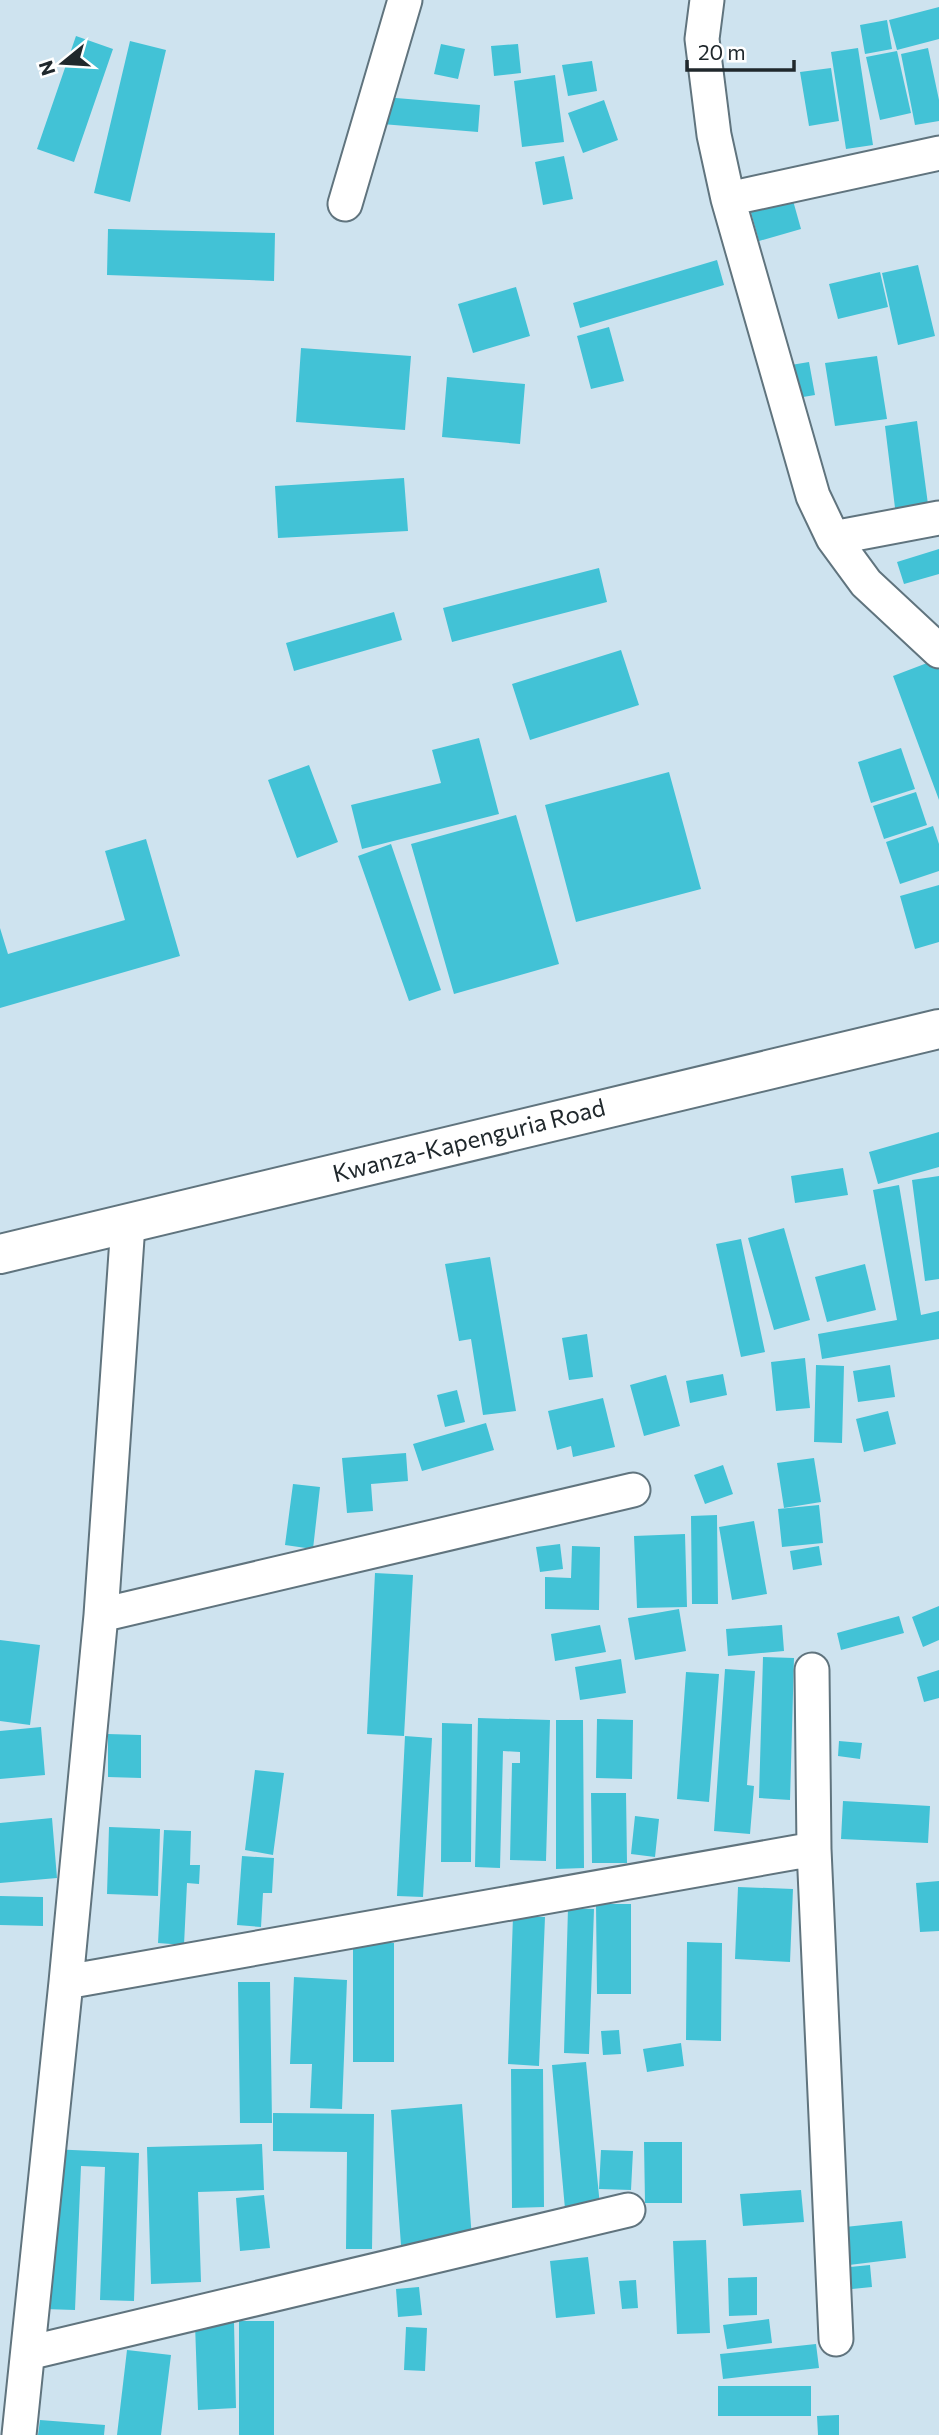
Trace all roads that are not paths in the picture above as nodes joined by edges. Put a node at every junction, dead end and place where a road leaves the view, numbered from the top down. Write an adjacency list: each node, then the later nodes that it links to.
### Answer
1 (405, 0): 5 (street)
2 (707, 0): 4 (street)
3 (939, 153): 4 (street)
4 (728, 199): 7 (street)
5 (345, 204)
6 (939, 518): 7 (street)
7 (833, 538): 8 (street)
8 (939, 651)
9 (939, 1029): 10 (street, Kwanza-Kapenguria Road)
10 (128, 1224): 11 (street, Kwanza-Kapenguria Road); 13 (street)
11 (0, 1254)
12 (633, 1490): 13 (street)
13 (101, 1615): 16 (street)
14 (811, 1670): 15 (street)
15 (814, 1849): 16 (street); 18 (street)
16 (66, 1982): 19 (street)
17 (628, 2210): 19 (street)
18 (836, 2339)
19 (28, 2353): 20 (street)
20 (19, 2435)

